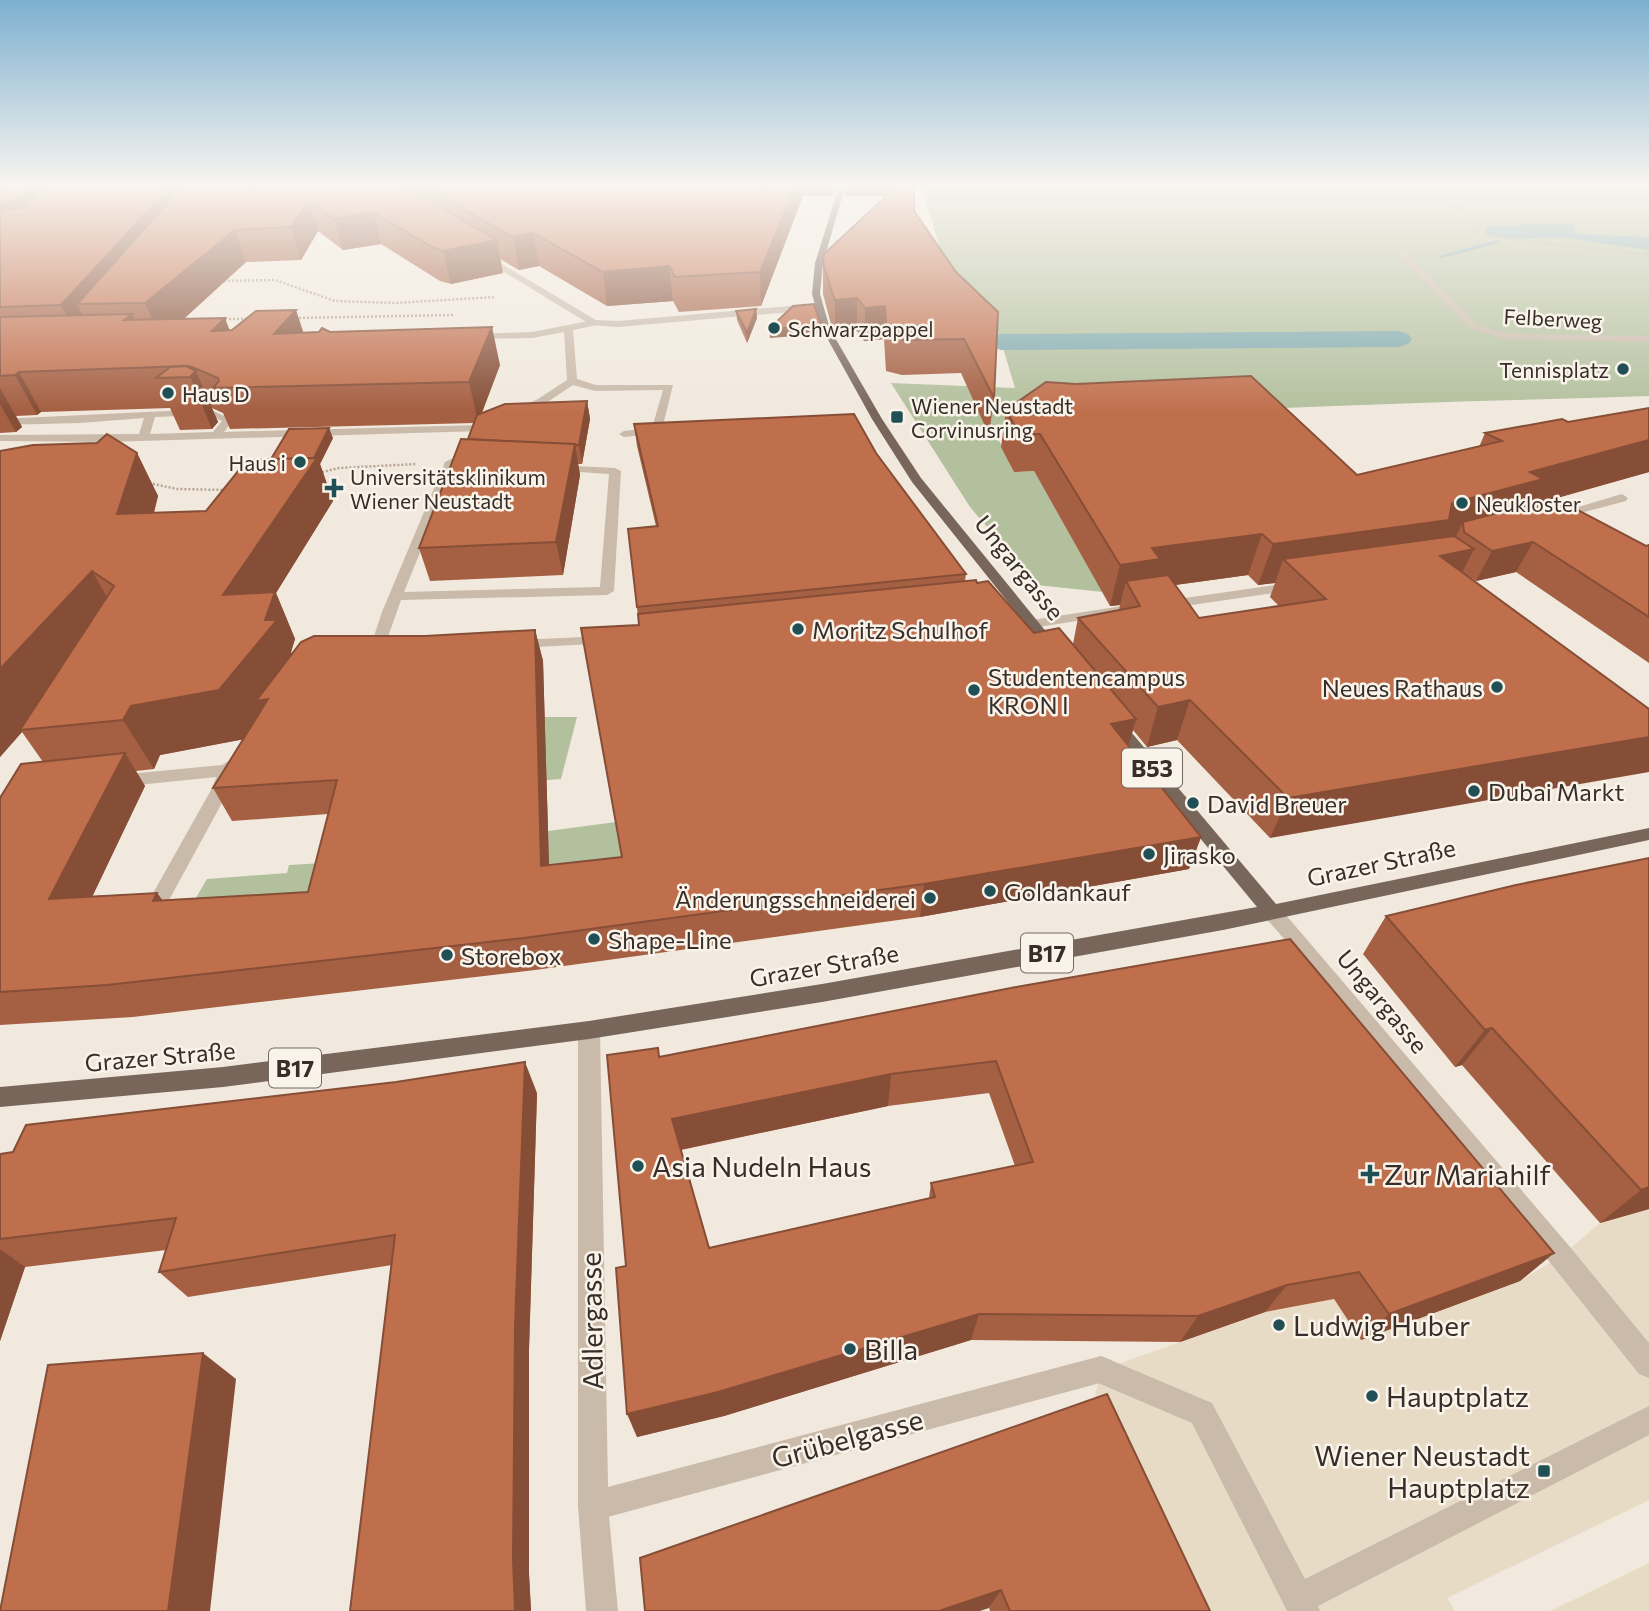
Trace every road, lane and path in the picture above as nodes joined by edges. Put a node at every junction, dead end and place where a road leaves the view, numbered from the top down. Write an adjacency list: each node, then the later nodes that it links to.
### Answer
1 (497, 262): 11 (street)
2 (819, 262): 6 (main road, Ungargasse)
3 (1411, 262): 14 (street, Felberweg)
4 (219, 281): 5 (path)
5 (506, 299)
6 (819, 307): 11 (street); 34 (main road, Ungargasse)
7 (464, 315): 8 (path)
8 (294, 318)
9 (253, 319): 10 (path)
10 (213, 320)
11 (594, 323): 12 (street)
12 (568, 329): 13 (street); 15 (street)
13 (464, 336)
14 (1649, 339)
15 (572, 381): 19 (street); 20 (street)
16 (151, 414): 17 (street); 19 (street); 22 (street)
17 (80, 420): 18 (street); 21 (street)
18 (0, 422)
19 (216, 435): 22 (street)
20 (624, 435)
21 (68, 437): 22 (street); 23 (street)
22 (143, 437)
23 (0, 438)
24 (451, 462): 25 (street); 27 (path); 33 (street)
25 (492, 464)
26 (547, 467): 33 (street)
27 (315, 474)
28 (147, 483): 29 (path)
29 (230, 490)
30 (1622, 498): 31 (street)
31 (1543, 519)
32 (1310, 584): 36 (street)
33 (396, 596): 39 (street)
34 (1013, 600): 35 (street); 36 (main road, Ungargasse)
35 (994, 602)
36 (1032, 624): 40 (main road, Ungargasse)
37 (622, 640): 38 (street)
38 (499, 645)
39 (376, 651)
40 (1067, 666)
41 (1101, 707): 47 (main road, Ungargasse / B53)
42 (255, 740): 43 (street)
43 (226, 770): 44 (street); 46 (street)
44 (106, 782)
45 (1649, 834): 47 (main road, Grazer Straße / B17)
46 (162, 895)
47 (1272, 912): 48 (main road, Grazer Straße / B17); 50 (street, Ungargasse)
48 (589, 1030): 49 (main road, Grazer Straße / B17); 52 (street, Adlergasse)
49 (0, 1097)
50 (1649, 1364)
51 (1649, 1420): 53 (street)
52 (593, 1506): 53 (street, Grübelgasse); 54 (street, Adlergasse)
53 (1302, 1605)
54 (602, 1611)

